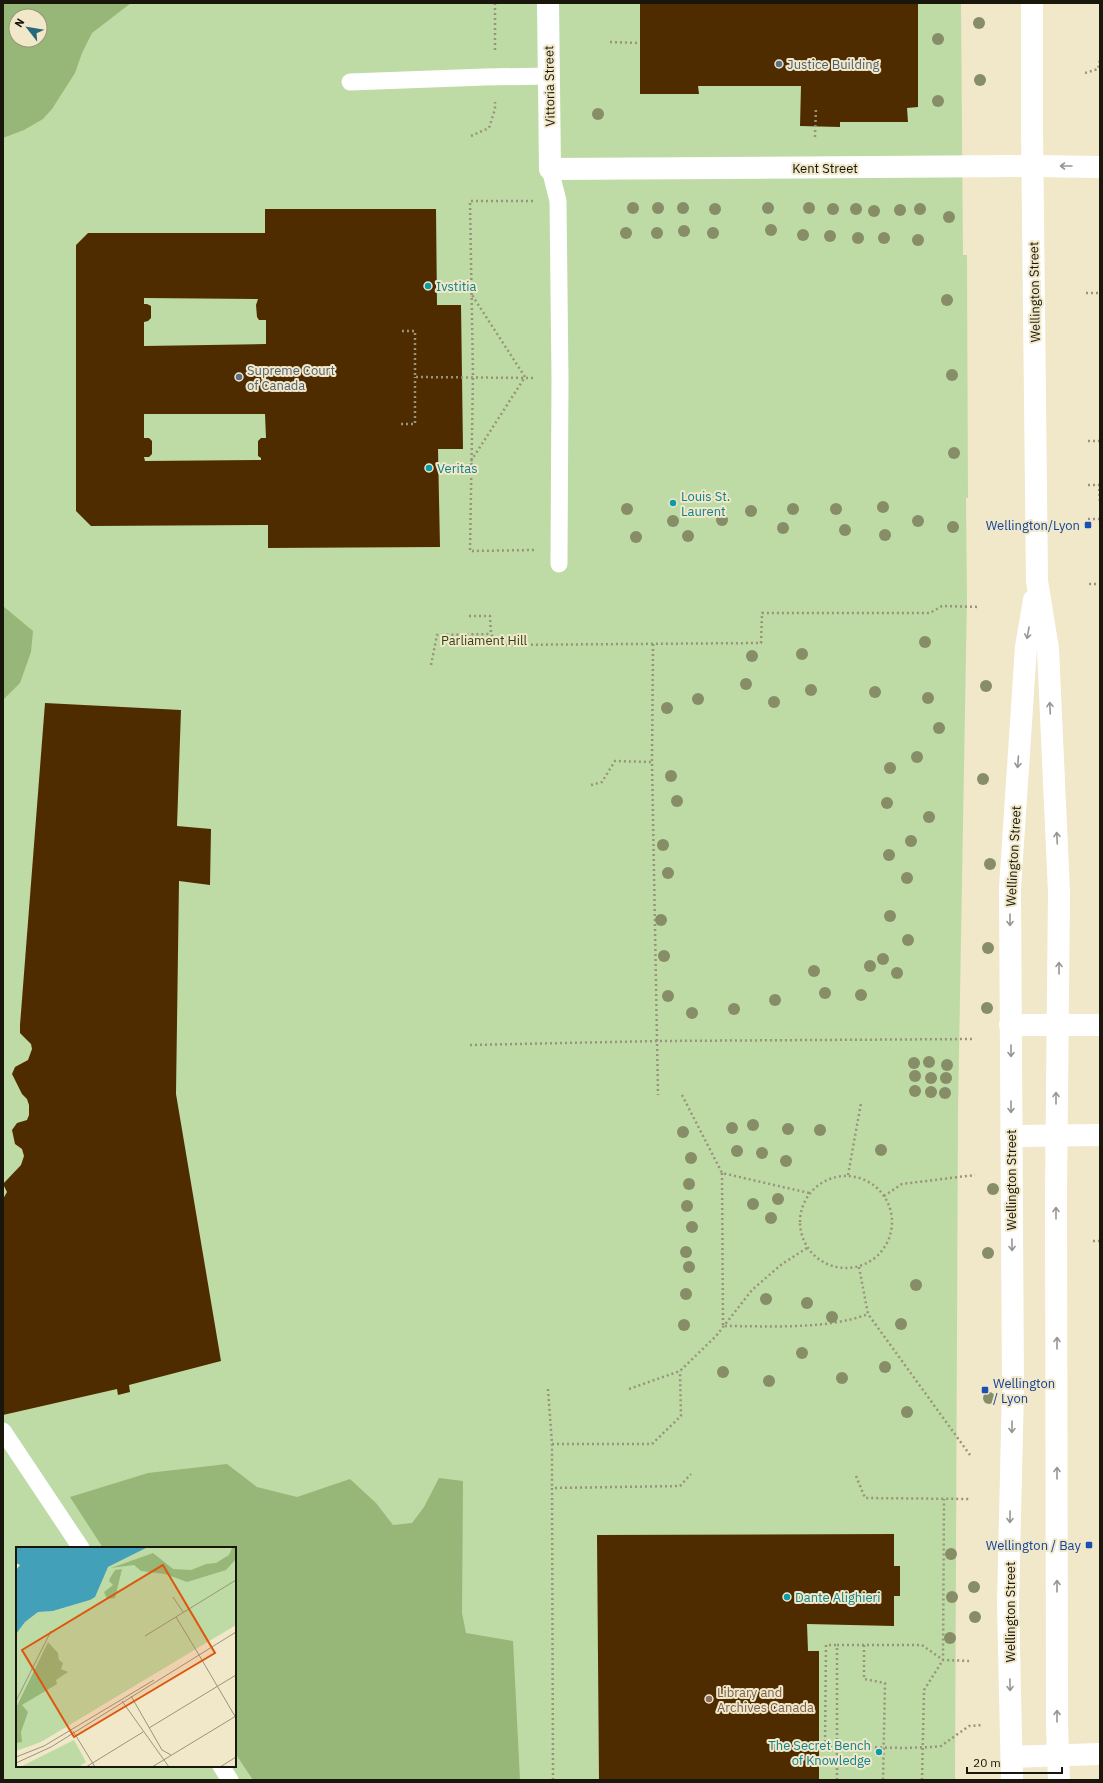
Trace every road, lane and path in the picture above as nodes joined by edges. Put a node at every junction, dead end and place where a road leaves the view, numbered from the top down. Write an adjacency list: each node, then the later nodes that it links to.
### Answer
1 (548, 3): 7 (main road, Vittoria Street)
2 (1032, 3): 11 (main road, Wellington Street)
3 (610, 42): 4 (path)
4 (640, 43)
5 (1100, 60): 6 (path)
6 (1085, 73)
7 (549, 76): 8 (lane); 13 (main road, Vittoria Street)
8 (350, 82)
9 (816, 107): 10 (path)
10 (815, 137)
11 (1032, 166): 12 (main road, Kent Street, one-way to 11); 13 (main road, Kent Street); 33 (main road, Wellington Street)
12 (1100, 167)
13 (550, 169): 22 (lane)
14 (540, 201): 17 (path)
15 (1086, 293): 16 (path)
16 (1100, 293)
17 (472, 294): 19 (path); 21 (path)
18 (402, 331): 20 (path)
19 (473, 376): 20 (path); 21 (path); 26 (path)
20 (415, 377): 23 (path)
21 (525, 377): 22 (path); 26 (path)
22 (560, 379): 32 (lane)
23 (401, 424)
24 (1088, 441): 25 (path)
25 (1100, 441)
26 (471, 461): 31 (path)
27 (1088, 485): 28 (path)
28 (1100, 503)
29 (1088, 519): 30 (path)
30 (1100, 519)
31 (539, 550)
32 (559, 564)
33 (1037, 581): 43 (main road, Wellington Street, one-way to 43); 44 (main road, Wellington Street, one-way to 33)
34 (1089, 584): 35 (path)
35 (1100, 584)
36 (980, 607): 39 (path)
37 (469, 616): 38 (path)
38 (491, 634): 39 (path); 40 (path)
39 (653, 644): 41 (path)
40 (431, 665)
41 (652, 762): 42 (path); 47 (path)
42 (591, 785)
43 (1010, 1025): 44 (main road); 53 (main road, Wellington Street, one-way to 53)
44 (1059, 1025): 45 (main road); 54 (main road, Wellington Street, one-way to 44)
45 (1100, 1025)
46 (975, 1039): 47 (path)
47 (658, 1041): 48 (path); 49 (path)
48 (470, 1045)
49 (658, 1094)
50 (682, 1095): 55 (path)
51 (861, 1103): 56 (path)
52 (1100, 1135): 54 (main road)
53 (1011, 1136): 54 (main road); 90 (main road, Wellington Street, one-way to 90)
54 (1056, 1136): 89 (main road, Wellington Street, one-way to 54)
55 (722, 1173): 58 (path); 65 (path)
56 (848, 1175): 58 (path); 59 (path)
57 (974, 1175): 59 (path)
58 (809, 1193): 62 (path)
59 (884, 1196): 63 (path)
60 (1093, 1241): 61 (path)
61 (1100, 1241)
62 (808, 1248): 63 (path); 65 (path)
63 (859, 1266): 64 (path)
64 (868, 1314): 65 (path); 71 (path)
65 (723, 1326): 66 (path)
66 (680, 1371): 68 (path); 70 (path)
67 (548, 1388): 70 (path)
68 (629, 1389)
69 (3, 1431): 77 (lane)
70 (552, 1444): 74 (path)
71 (970, 1455)
72 (691, 1474): 74 (path)
73 (856, 1476): 75 (path)
74 (552, 1488): 93 (path)
75 (944, 1499): 76 (path); 80 (path)
76 (970, 1499)
77 (80, 1547)
78 (837, 1645): 79 (path); 84 (path); 85 (path)
79 (864, 1645): 80 (path); 86 (path)
80 (943, 1660): 81 (path); 87 (path)
81 (970, 1661)
82 (987, 1725): 87 (path)
83 (819, 1746): 84 (path)
84 (825, 1746): 85 (path)
85 (837, 1747): 86 (path); 94 (path)
86 (883, 1748): 87 (path); 95 (path)
87 (922, 1748): 96 (path)
88 (1100, 1754): 89 (main road)
89 (1058, 1755): 90 (main road); 98 (main road, Wellington Street)
90 (1012, 1757): 97 (main road, Wellington Street)
91 (222, 1767): 92 (lane)
92 (230, 1780)
93 (553, 1780)
94 (837, 1780)
95 (883, 1780)
96 (922, 1780)
97 (1012, 1780)
98 (1059, 1780)

